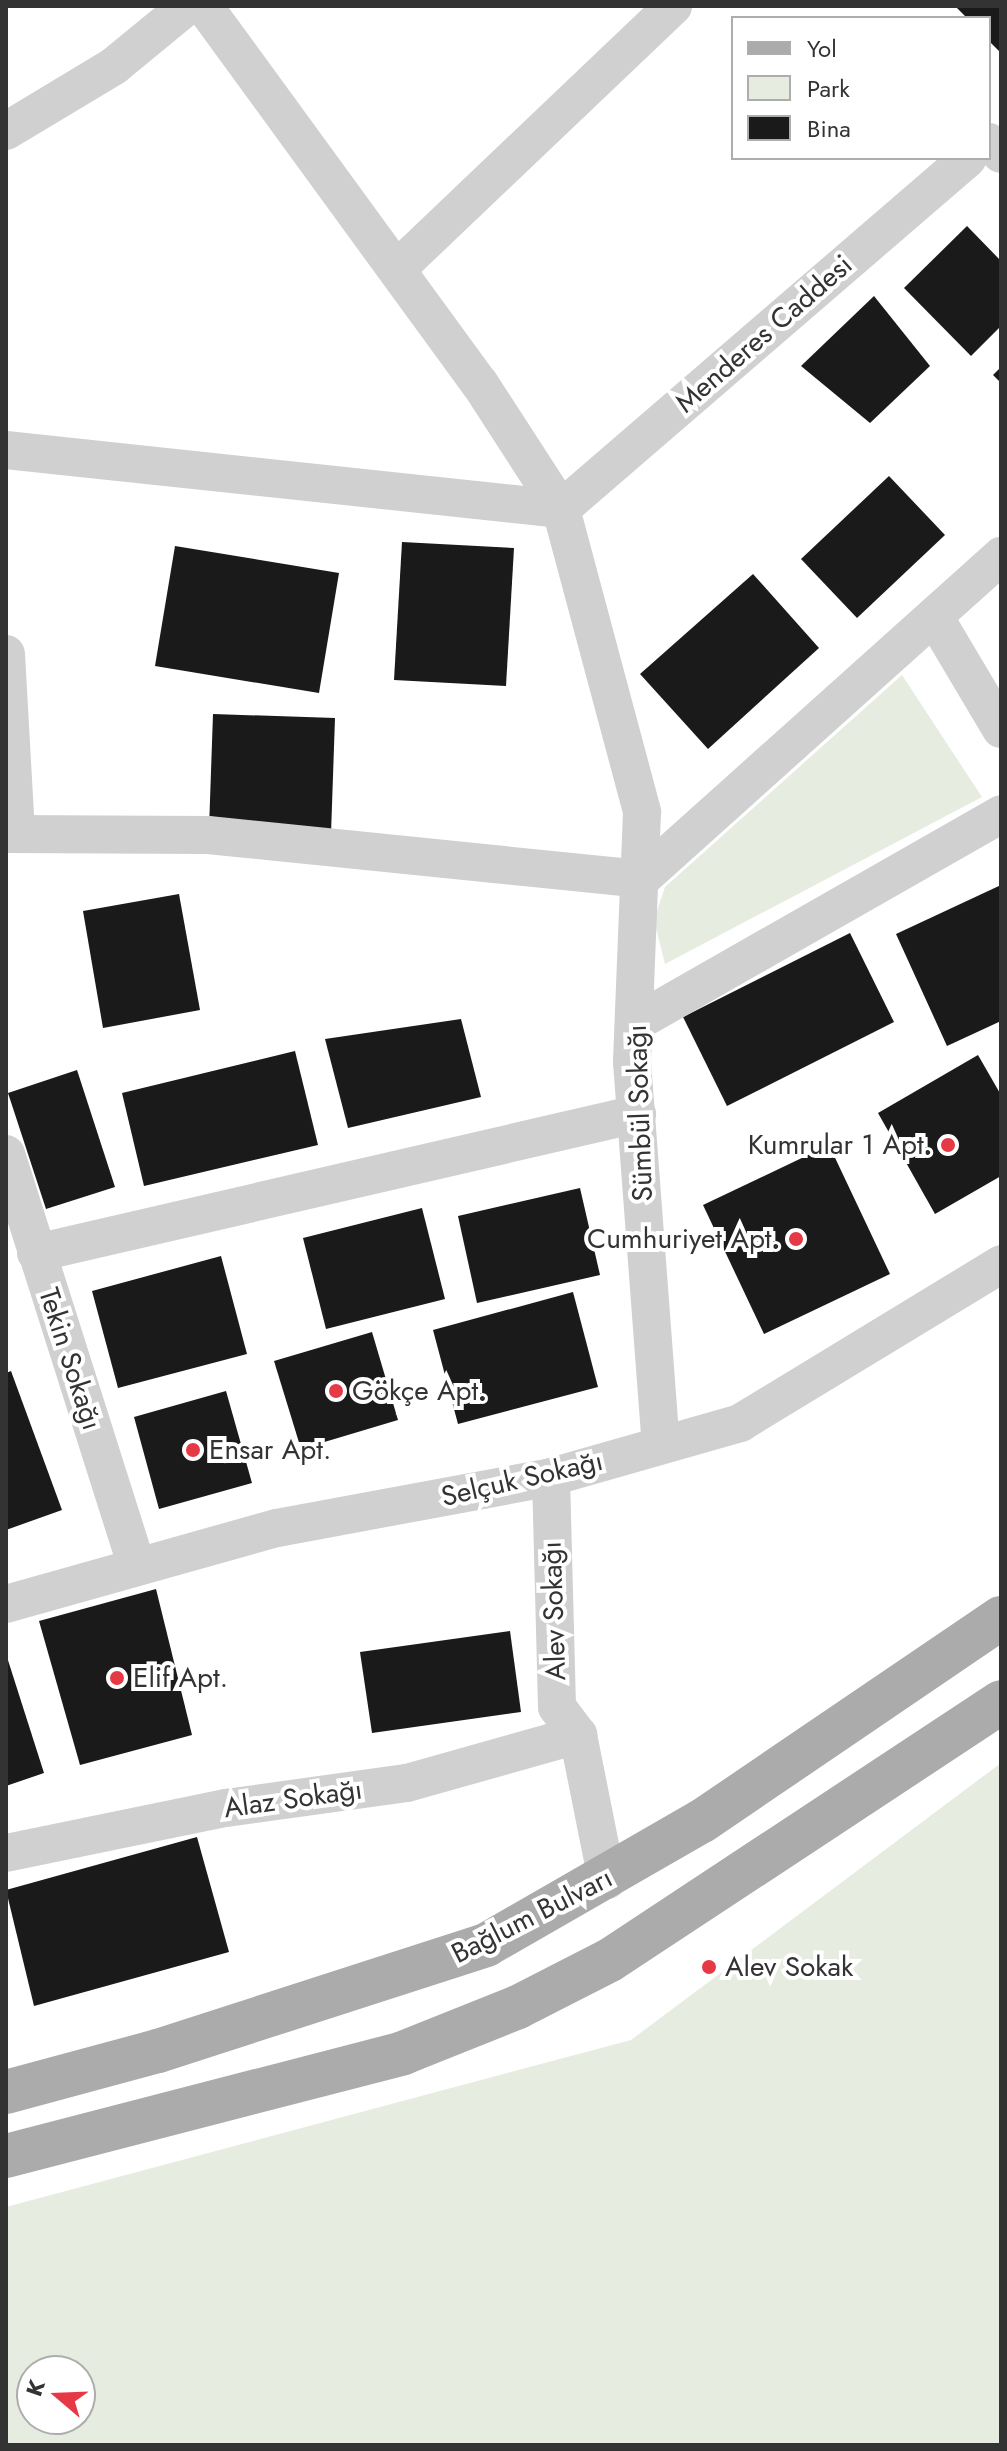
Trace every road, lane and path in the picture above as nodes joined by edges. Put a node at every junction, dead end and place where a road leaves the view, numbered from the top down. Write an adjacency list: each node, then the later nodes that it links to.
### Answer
1 (187, 6): 4 (street)
2 (204, 6): 6 (street, Sümbül Sokağı)
3 (673, 6): 6 (street)
4 (6, 131)
5 (966, 160): 8 (street, Menderes Caddesi)
6 (398, 268): 8 (street, Sümbül Sokağı)
7 (6, 450): 8 (street)
8 (561, 509): 15 (street, Sümbül Sokağı)
9 (1001, 556): 10 (street)
10 (935, 618): 12 (street); 15 (street)
11 (6, 654): 14 (street)
12 (1001, 729)
13 (1001, 814): 16 (street)
14 (11, 833): 15 (street)
15 (641, 879): 16 (street, Sümbül Sokağı)
16 (635, 1023): 17 (street, Sümbül Sokağı)
17 (637, 1114): 19 (street); 21 (street, Sümbül Sokağı)
18 (6, 1154): 19 (street, Tekin Sokağı)
19 (36, 1253): 23 (street, Tekin Sokağı)
20 (1001, 1264): 21 (street, Selçuk Sokağı)
21 (661, 1444): 22 (street, Selçuk Sokağı)
22 (551, 1477): 23 (street, Selçuk Sokağı); 27 (street, Alev Sokağı)
23 (136, 1564): 24 (street, Selçuk Sokağı)
24 (6, 1604)
25 (1001, 1618): 29 (main road, Bağlum Bulvarı)
26 (1001, 1702): 31 (main road)
27 (578, 1735): 28 (street, Alaz Sokağı); 29 (street, Alev Sokağı)
28 (6, 1853)
29 (607, 1880): 30 (main road, Bağlum Bulvarı)
30 (6, 2091)
31 (6, 2156)

